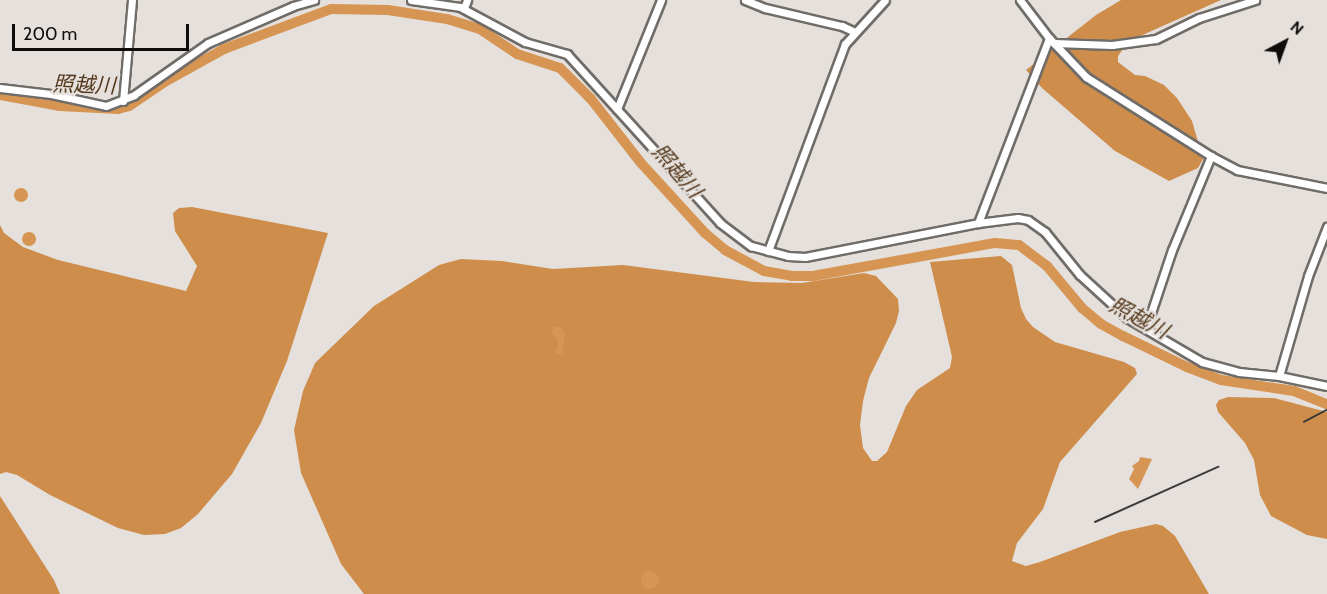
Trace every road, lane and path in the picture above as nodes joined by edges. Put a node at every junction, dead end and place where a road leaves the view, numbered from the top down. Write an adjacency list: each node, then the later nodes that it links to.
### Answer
1 (132, 0): 15 (street)
2 (315, 0): 10 (street)
3 (411, 0): 11 (street)
4 (467, 0): 11 (street)
5 (661, 0): 16 (street)
6 (745, 0): 12 (street)
7 (885, 0): 12 (street)
8 (1020, 0): 13 (street)
9 (1255, 0): 13 (street)
10 (306, 1): 15 (street)
11 (464, 9): 16 (street)
12 (855, 32): 21 (street)
13 (1051, 41): 17 (street); 19 (street)
14 (0, 88): 15 (street)
15 (123, 101)
16 (617, 110): 21 (street)
17 (1211, 156): 18 (street); 22 (street)
18 (1327, 188)
19 (978, 223): 21 (street); 22 (street)
20 (1327, 227): 23 (street)
21 (768, 251)
22 (1146, 328): 23 (street)
23 (1279, 376): 24 (street)
24 (1327, 386)

